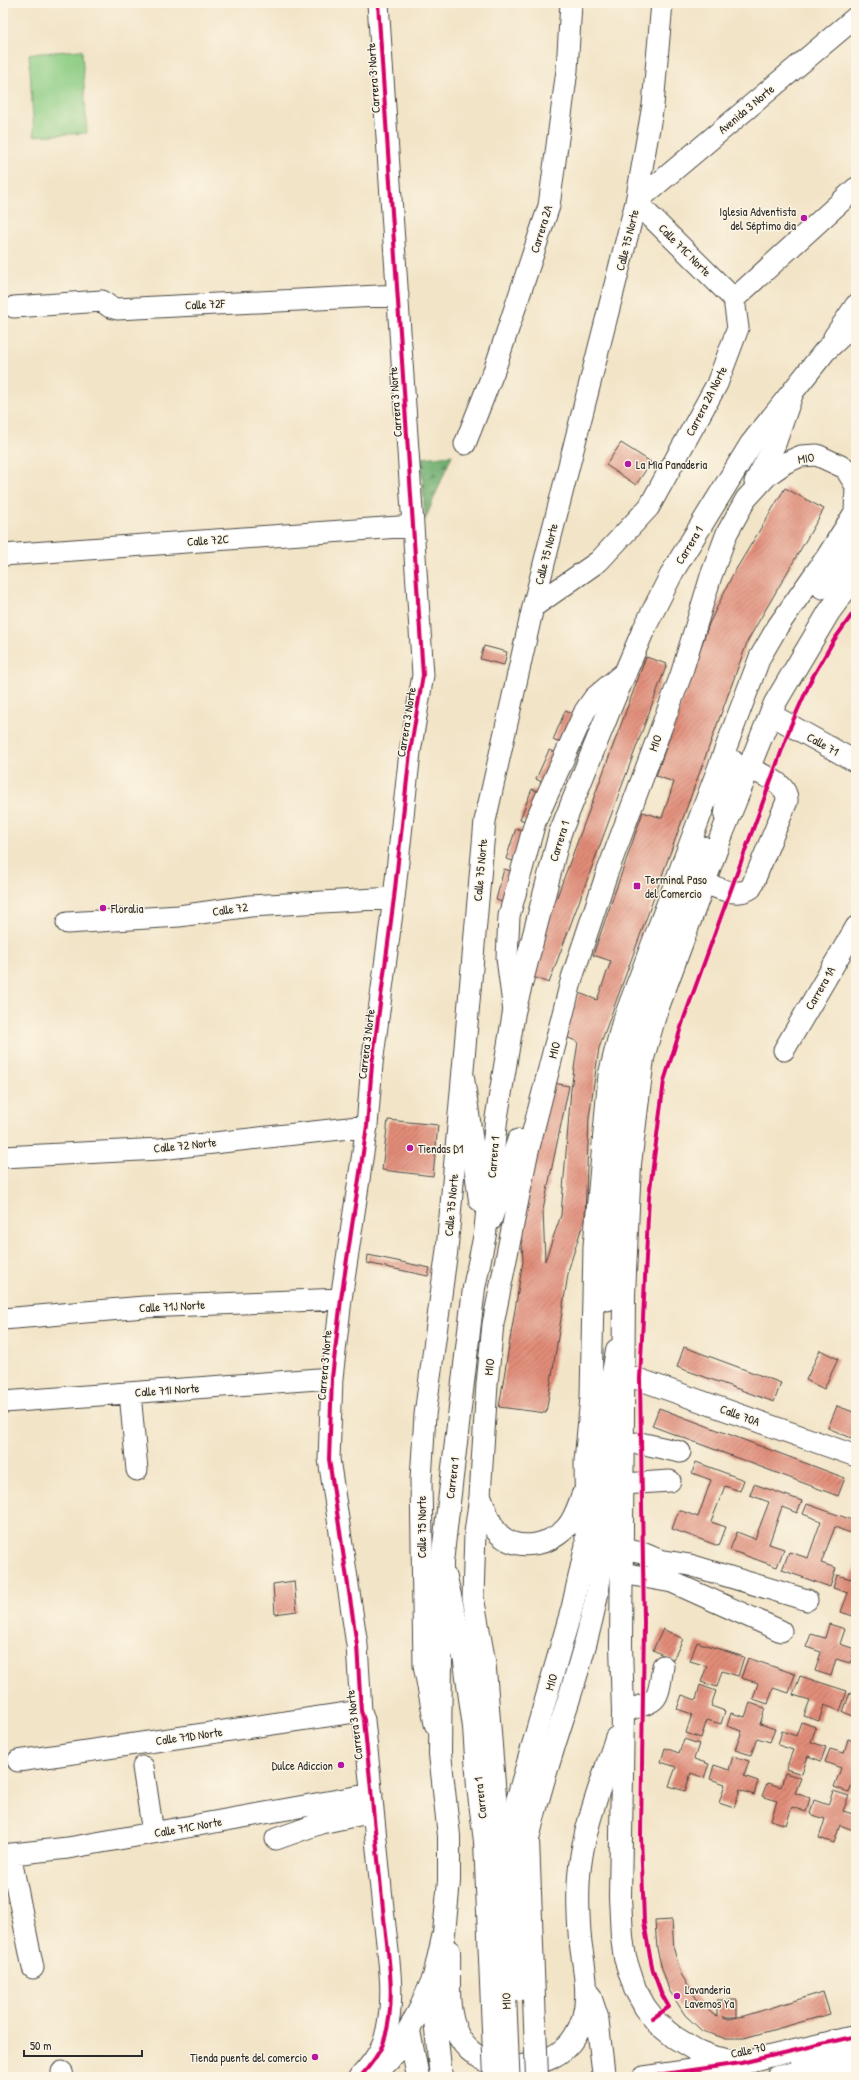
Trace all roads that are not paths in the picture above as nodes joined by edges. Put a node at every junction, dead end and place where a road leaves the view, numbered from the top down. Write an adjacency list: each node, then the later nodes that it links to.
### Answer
1 (378, 3): 7 (street, Carrera 3 Norte)
2 (571, 3): 14 (street, Carrera 2A)
3 (665, 6): 6 (street, Calle 75 Norte)
4 (856, 17): 6 (street, Avenida 3 Norte)
5 (856, 188): 8 (street)
6 (636, 202): 8 (street, Calle 71C Norte); 20 (street, Calle 75 Norte)
7 (398, 295): 10 (street, Calle 72F); 16 (street, Carrera 3 Norte)
8 (734, 298): 20 (street, Carrera 2A Norte)
9 (856, 305): 12 (street)
10 (14, 307)
11 (856, 322): 12 (main road, Carrera 1)
12 (825, 351): 13 (main road, Carrera 1)
13 (796, 386): 15 (street); 35 (main road, Carrera 1)
14 (466, 444)
15 (746, 499): 28 (street, MIO); 43 (street, MIO)
16 (413, 526): 18 (street, Calle 72C); 25 (street, Carrera 3 Norte)
17 (856, 544): 23 (street)
18 (3, 555)
19 (856, 575): 21 (main road, Carrera 1)
20 (533, 607): 30 (street, Calle 75 Norte)
21 (770, 714): 22 (street, Calle 71); 23 (main road, Carrera 1)
22 (856, 762)
23 (740, 765): 24 (main road, Carrera 1); 24 (street); 34 (street)
24 (704, 883): 31 (main road, Carrera 1)
25 (394, 898): 26 (street, Calle 72); 32 (street, Carrera 3 Norte)
26 (67, 923)
27 (856, 927): 29 (street, Carrera 1A)
28 (572, 978): 35 (street); 51 (street, MIO)
29 (784, 1050)
30 (463, 1078): 35 (main road); 60 (street, Calle 75 Norte)
31 (636, 1108): 34 (street); 36 (main road, Carrera 1)
32 (367, 1126): 33 (street, Calle 72 Norte); 37 (street, Carrera 3 Norte)
33 (3, 1157)
34 (614, 1185): 43 (street)
35 (486, 1234): 53 (main road, Carrera 1)
36 (624, 1295): 39 (main road); 66 (main road, Carrera 1)
37 (341, 1299): 38 (street, Calle 71J Norte); 40 (street, Carrera 3 Norte)
38 (3, 1318)
39 (624, 1374): 44 (main road); 46 (street, Calle 70A)
40 (332, 1378): 41 (street, Calle 71I Norte); 58 (street, Carrera 3 Norte)
41 (130, 1393): 42 (street, Calle 71I Norte); 47 (street)
42 (3, 1402)
43 (588, 1434): 49 (street, MIO)
44 (624, 1444): 45 (street); 50 (main road)
45 (680, 1452)
46 (856, 1456)
47 (136, 1470)
48 (670, 1481): 50 (street)
49 (585, 1484): 51 (street); 66 (street, MIO)
50 (623, 1484): 52 (main road)
51 (480, 1496): 66 (street, MIO)
52 (622, 1549): 54 (main road); 55 (street)
53 (442, 1562): 60 (main road); 66 (main road, Carrera 1)
54 (622, 1573): 56 (street); 59 (main road)
55 (807, 1600)
56 (781, 1631)
57 (663, 1666): 59 (street)
58 (361, 1711): 61 (street, Calle 71D Norte); 63 (street, Carrera 3 Norte)
59 (623, 1712): 70 (main road); 77 (main road)
60 (440, 1754): 68 (main road)
61 (18, 1761)
62 (143, 1767): 64 (street)
63 (373, 1803): 64 (street, Calle 71C Norte); 65 (street); 80 (street, Carrera 3 Norte)
64 (153, 1833): 67 (street, Calle 71C Norte)
65 (276, 1839)
66 (507, 1841): 84 (main road, Carrera 1, bridge); 85 (street, MIO, bridge); 86 (street, MIO, bridge); 87 (main road, Carrera 1, bridge)
67 (7, 1854): 69 (street)
68 (447, 1900): 70 (main road); 71 (main road)
69 (33, 1968)
70 (586, 1989): 88 (main road)
71 (429, 1991): 72 (main road); 83 (main road)
72 (409, 2030): 81 (main road); 82 (main road)
73 (856, 2036): 74 (street, Calle 70)
74 (834, 2041): 75 (main road); 77 (street, Calle 70); 79 (main road)
75 (856, 2048)
76 (856, 2059): 79 (main road)
77 (741, 2063): 89 (street, Calle 70)
78 (856, 2070): 90 (street)
79 (787, 2075)
80 (360, 2077)
81 (372, 2077)
82 (418, 2077)
83 (441, 2077)
84 (495, 2077)
85 (509, 2077)
86 (523, 2077)
87 (537, 2077)
88 (604, 2077)
89 (643, 2077)
90 (827, 2077)

